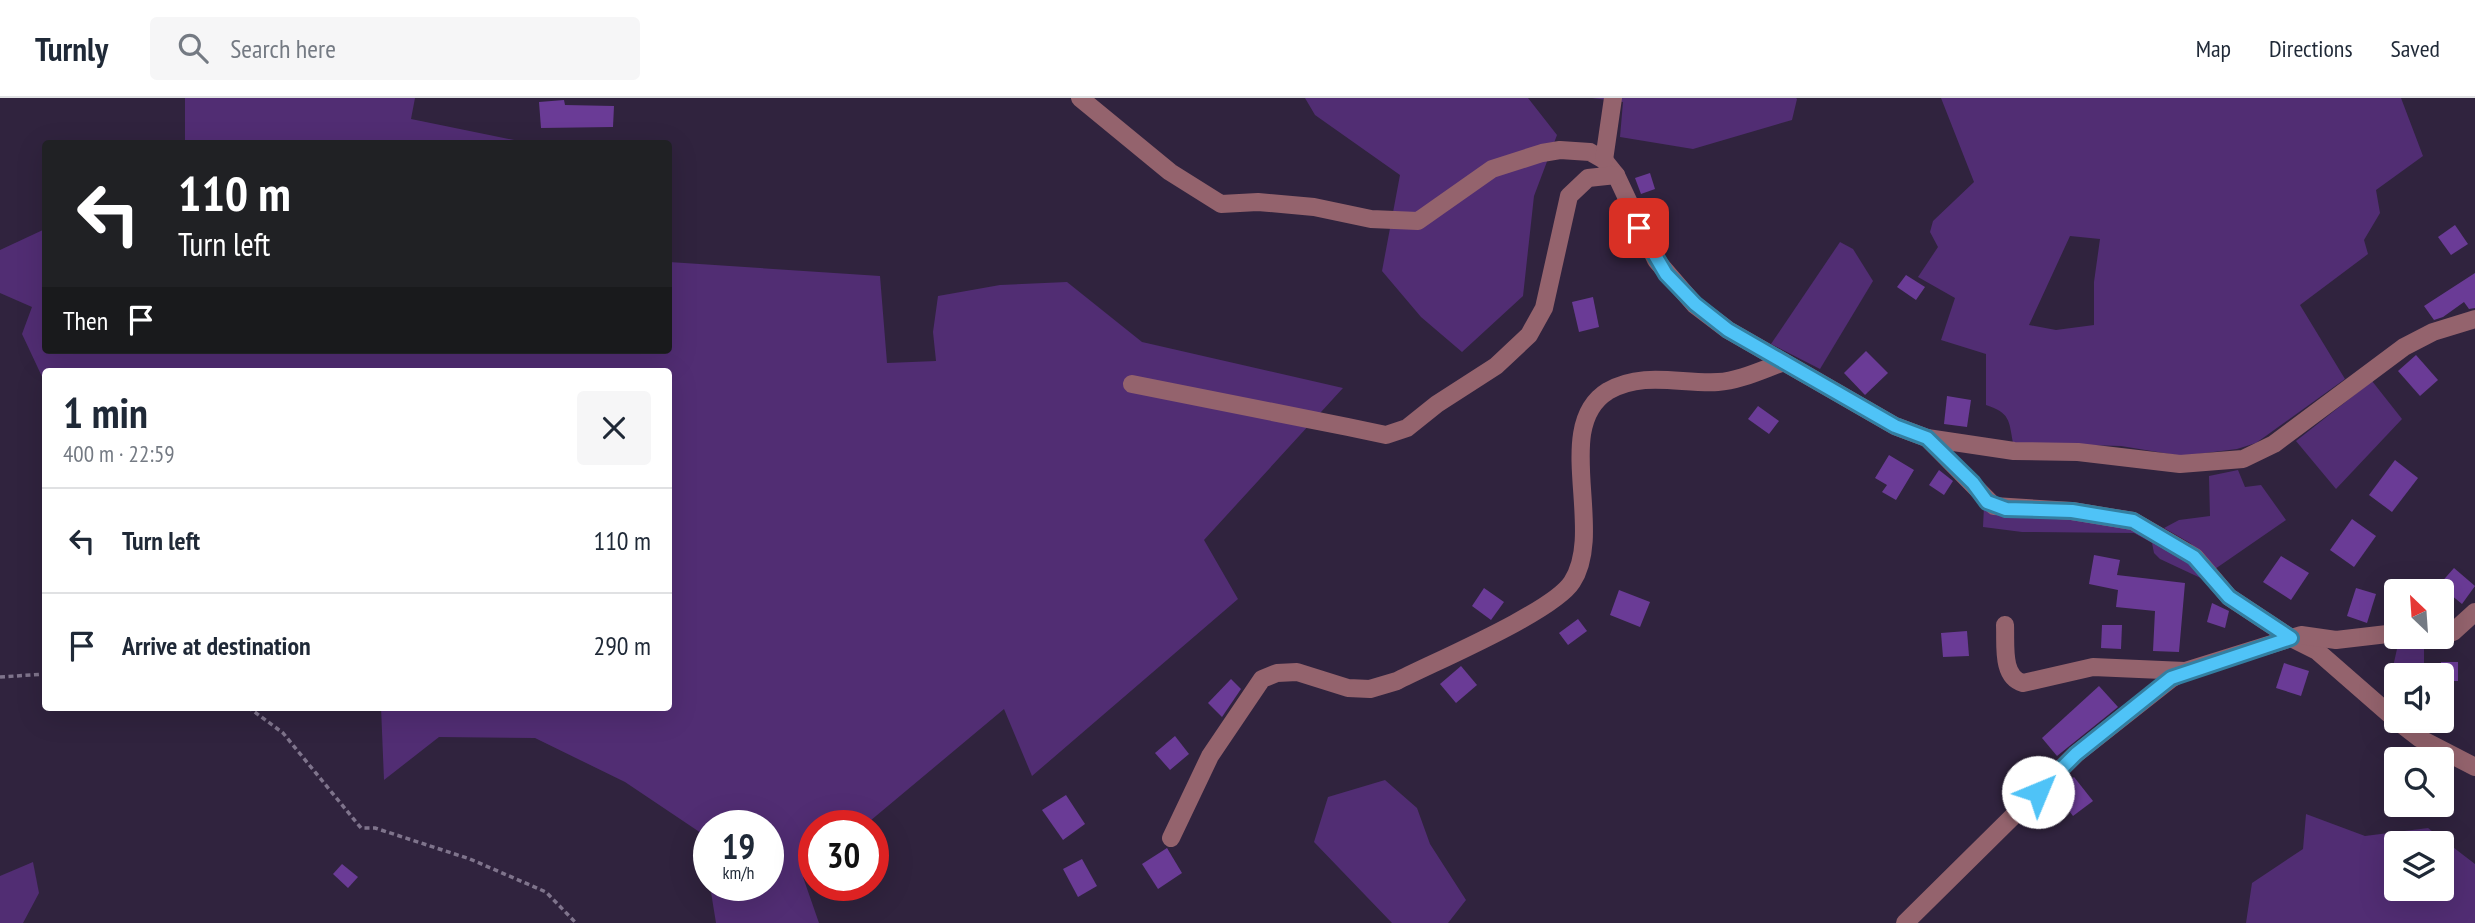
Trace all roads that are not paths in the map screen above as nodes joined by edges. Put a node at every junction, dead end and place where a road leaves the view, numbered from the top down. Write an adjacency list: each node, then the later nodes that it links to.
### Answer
1 (1080, 98): 3 (street)
2 (1613, 98): 3 (street)
3 (1604, 160): 4 (street)
4 (1616, 175): 6 (street); 7 (street)
5 (2475, 319): 8 (street)
6 (1784, 362): 8 (street); 18 (street)
7 (1132, 384)
8 (1927, 438): 13 (street)
9 (2475, 612): 11 (street)
10 (2005, 625): 14 (street)
11 (2454, 630)
12 (2384, 634): 13 (street)
13 (2291, 638): 14 (street); 15 (street)
14 (2185, 671): 19 (street)
15 (2384, 710)
16 (2412, 733): 17 (street)
17 (2475, 767)
18 (1171, 838)
19 (1905, 923)

